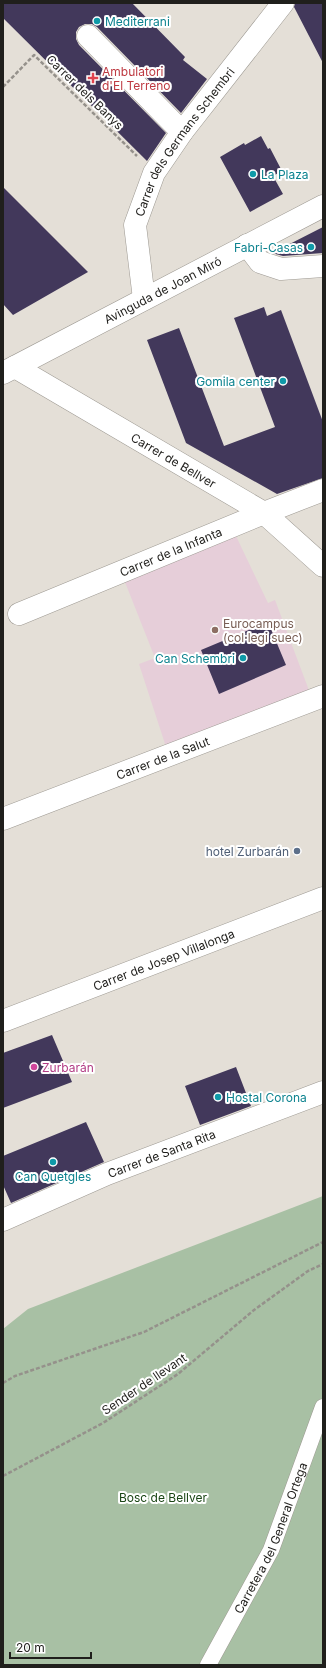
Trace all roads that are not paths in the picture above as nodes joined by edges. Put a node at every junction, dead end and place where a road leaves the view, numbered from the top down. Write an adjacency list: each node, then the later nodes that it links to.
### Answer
1 (283, 3): 3 (street, Carrer dels Germans Schembri)
2 (88, 36): 3 (street)
3 (182, 132): 7 (street, Carrer dels Germans Schembri)
4 (323, 206): 5 (street, Avinguda de Joan Miró)
5 (247, 244): 6 (street); 7 (street, Avinguda de Joan Miró)
6 (323, 266)
7 (144, 300): 8 (street, Avinguda de Joan Miró)
8 (9, 370): 10 (street, Carrer de Bellver)
9 (323, 490): 10 (street, Carrer de la Infanta)
10 (264, 513): 11 (street, Carrer de Bellver); 12 (street, Carrer de la Infanta)
11 (323, 566)
12 (19, 614)
13 (323, 696): 14 (street, Carrer de la Salut)
14 (3, 818)
15 (323, 898): 16 (street, Carrer de Josep Villalonga)
16 (3, 1021)
17 (323, 1092): 18 (street, Carrer de Santa Rita)
18 (3, 1220)
19 (323, 1407): 20 (lane, Carretera del General Ortega)
20 (208, 1665)

